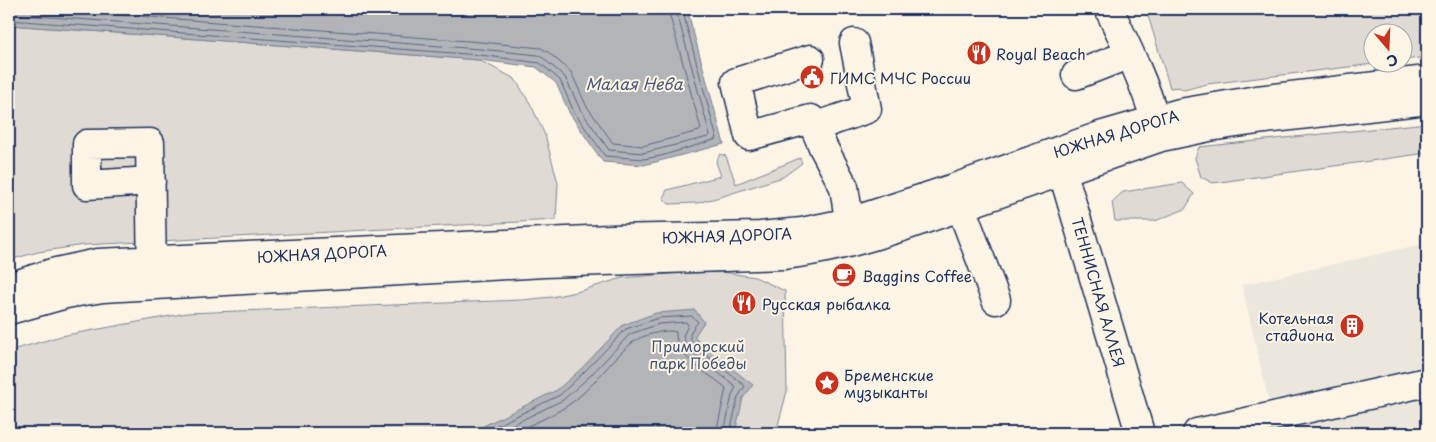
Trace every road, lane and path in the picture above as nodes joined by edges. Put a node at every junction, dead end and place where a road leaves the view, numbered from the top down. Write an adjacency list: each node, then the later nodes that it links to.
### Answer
1 (1109, 9): 3 (street)
2 (854, 43): 9 (street)
3 (1130, 54): 5 (street); 8 (street)
4 (810, 59): 9 (street)
5 (1076, 74)
6 (1427, 80): 8 (street, ЮЖНАЯ ДОРОГА)
7 (1427, 100): 10 (street, ЮЖНАЯ ДОРОГА)
8 (1155, 119): 10 (street, ЮЖНАЯ ДОРОГА)
9 (814, 127): 13 (street)
10 (1060, 161): 12 (street, ЮЖНАЯ ДОРОГА); 18 (street, ТЕННИСНАЯ АЛЛЕЯ)
11 (151, 181): 14 (street)
12 (957, 197): 13 (street, ЮЖНАЯ ДОРОГА); 16 (street)
13 (853, 232): 14 (street, ЮЖНАЯ ДОРОГА)
14 (152, 273): 15 (street, ЮЖНАЯ ДОРОГА)
15 (14, 297)
16 (996, 300)
17 (1427, 382): 19 (street)
18 (1140, 433)
19 (1197, 433)

